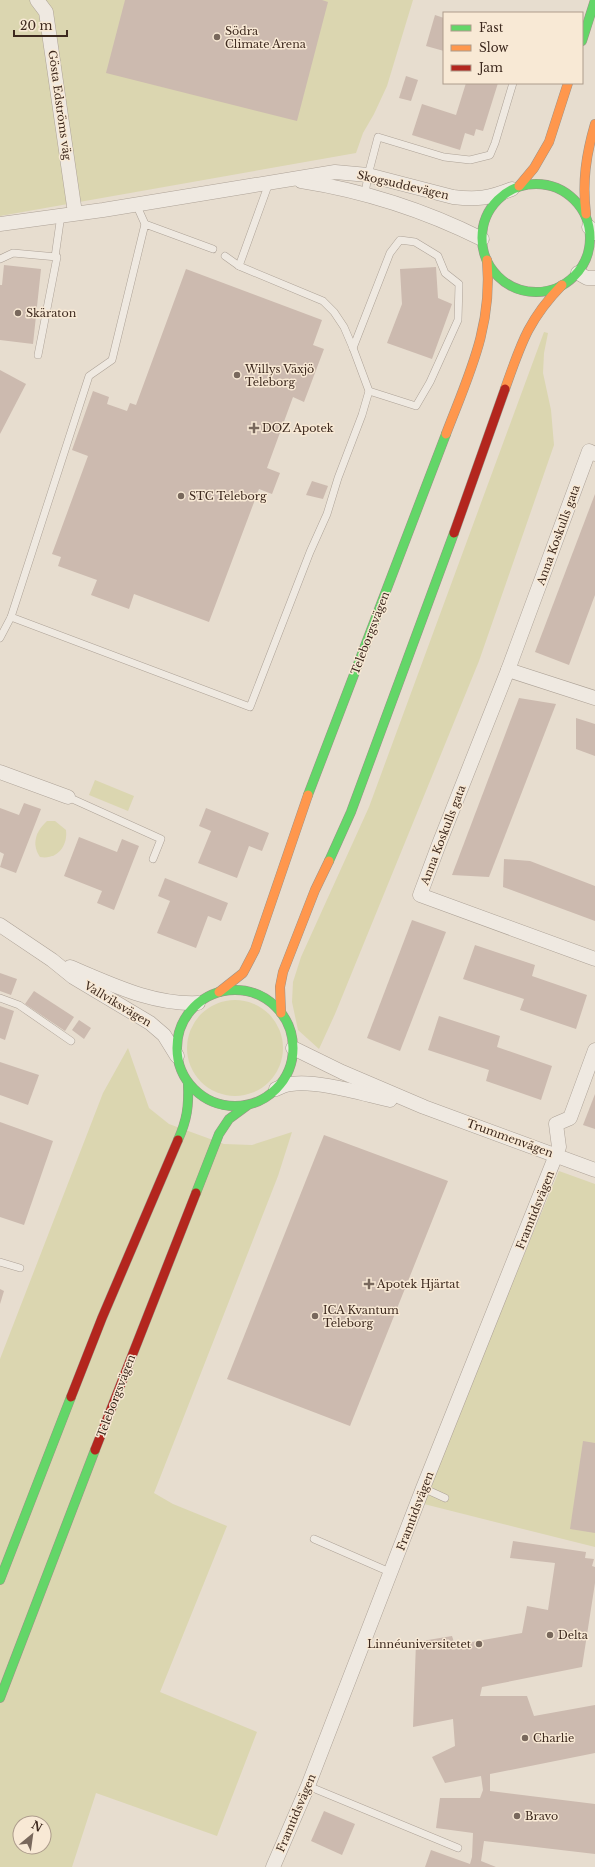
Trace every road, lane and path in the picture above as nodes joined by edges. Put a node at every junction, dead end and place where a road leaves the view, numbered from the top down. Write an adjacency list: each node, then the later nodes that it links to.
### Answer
1 (36, 0): 13 (street, Gösta Edströms väg)
2 (595, 0): 3 (main road)
3 (583, 38)
4 (513, 84): 7 (lane)
5 (568, 84): 10 (main road)
6 (595, 124): 17 (main road)
7 (368, 175): 8 (street, Skogsuddevägen); 10 (street, Skogsuddevägen); 11 (lane)
8 (292, 180): 9 (street, Skogsuddevägen); 11 (street, Skogsuddevägen)
9 (269, 183): 12 (street, Skogsuddevägen); 24 (lane)
10 (516, 188): 17 (main road); 18 (main road)
11 (365, 194): 18 (street, Skogsuddevägen)
12 (136, 204): 13 (street, Skogsuddevägen); 16 (lane)
13 (75, 213): 14 (street, Skogsuddevägen)
14 (61, 216): 15 (street, Skogsuddevägen); 21 (lane)
15 (0, 224)
16 (145, 224): 19 (lane); 32 (lane)
17 (590, 226): 25 (main road)
18 (482, 239): 23 (main road)
19 (213, 249)
20 (225, 256): 24 (lane)
21 (56, 257): 22 (lane); 29 (lane)
22 (0, 260)
23 (488, 260): 27 (main road); 42 (main road, Teleborgsvägen)
24 (239, 266): 28 (lane)
25 (578, 272): 26 (street); 27 (main road)
26 (595, 278)
27 (562, 285): 45 (main road)
28 (354, 348): 30 (lane); 30 (lane)
29 (38, 355)
30 (368, 391): 32 (lane)
31 (595, 454): 34 (street, Anna Koskulls gata)
32 (11, 617): 33 (lane)
33 (0, 638)
34 (508, 670): 35 (street); 40 (street, Anna Koskulls gata)
35 (595, 698)
36 (0, 772): 37 (street)
37 (68, 797): 38 (lane)
38 (152, 859)
39 (0, 925): 41 (street, Vallviksvägen)
40 (595, 959)
41 (52, 960): 44 (street, Vallviksvägen); 49 (street, Vallviksvägen)
42 (219, 992): 44 (main road); 45 (main road)
43 (0, 998): 46 (lane)
44 (198, 1003): 49 (main road)
45 (281, 1012): 47 (main road)
46 (71, 1041)
47 (293, 1048): 51 (main road); 53 (street, Trummenvägen)
48 (595, 1050): 54 (street)
49 (177, 1056): 50 (main road)
50 (188, 1084): 52 (main road); 62 (main road)
51 (276, 1089): 52 (main road); 53 (street, Trummenvägen)
52 (248, 1105): 63 (main road, Teleborgsvägen)
53 (424, 1107): 54 (street, Trummenvägen)
54 (556, 1156): 55 (street, Trummenvägen); 58 (street, Framtidsvägen)
55 (595, 1170)
56 (0, 1262): 57 (lane)
57 (20, 1268)
58 (424, 1488): 59 (lane); 61 (street, Framtidsvägen)
59 (445, 1498)
60 (314, 1539): 61 (lane)
61 (392, 1573): 64 (street, Framtidsvägen)
62 (0, 1580)
63 (0, 1698)
64 (308, 1786): 65 (lane); 66 (street, Framtidsvägen)
65 (458, 1848)
66 (273, 1867)

